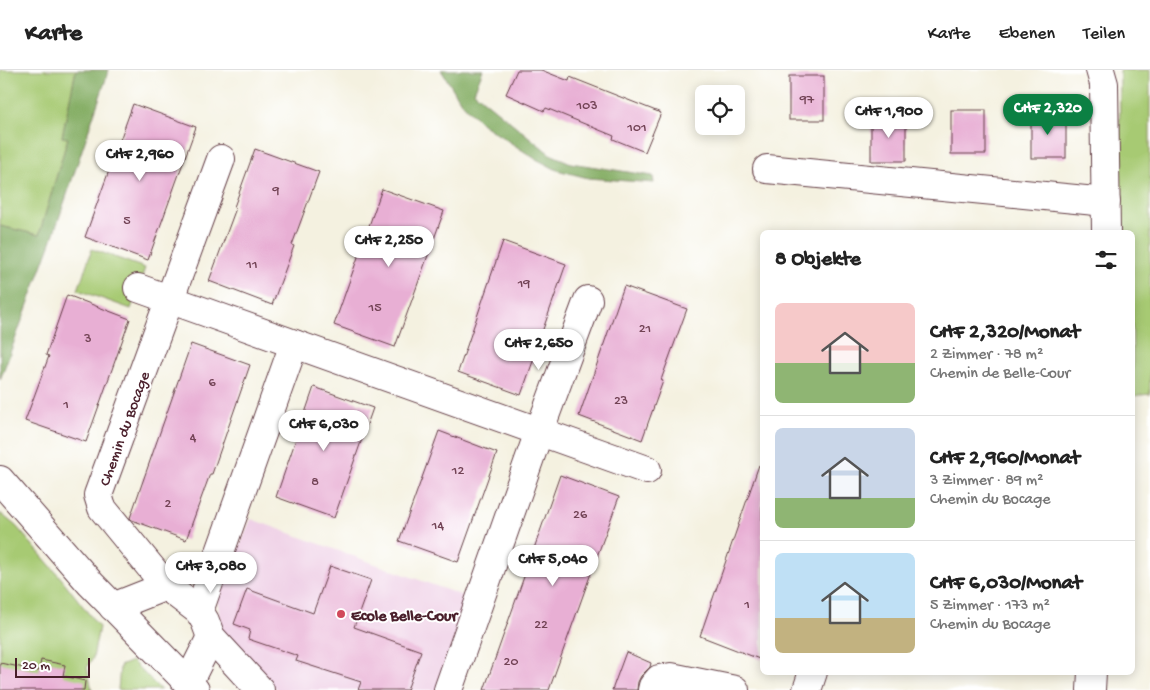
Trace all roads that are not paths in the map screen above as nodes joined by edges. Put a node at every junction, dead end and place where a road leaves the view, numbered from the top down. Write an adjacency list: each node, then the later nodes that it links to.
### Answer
1 (1100, 70): 4 (street)
2 (221, 159): 7 (street, Chemin du Bocage)
3 (767, 168): 4 (street)
4 (1106, 202): 5 (street)
5 (1106, 230)
6 (138, 288): 7 (street)
7 (169, 300): 9 (street); 13 (street, Chemin du Bocage)
8 (588, 300): 10 (street)
9 (294, 344): 10 (street); 15 (street)
10 (535, 444): 11 (street); 21 (street)
11 (647, 470)
12 (0, 480): 14 (street)
13 (166, 586): 14 (street); 15 (street, Chemin du Bocage)
14 (113, 607): 19 (street)
15 (198, 611): 16 (street, Chemin du Bocage)
16 (211, 637): 19 (street); 20 (street, Chemin du Bocage)
17 (812, 675): 24 (street)
18 (1092, 675): 25 (street)
19 (191, 686)
20 (260, 690)
21 (448, 690)
22 (652, 690): 23 (street)
23 (735, 690)
24 (807, 690)
25 (1090, 690)

